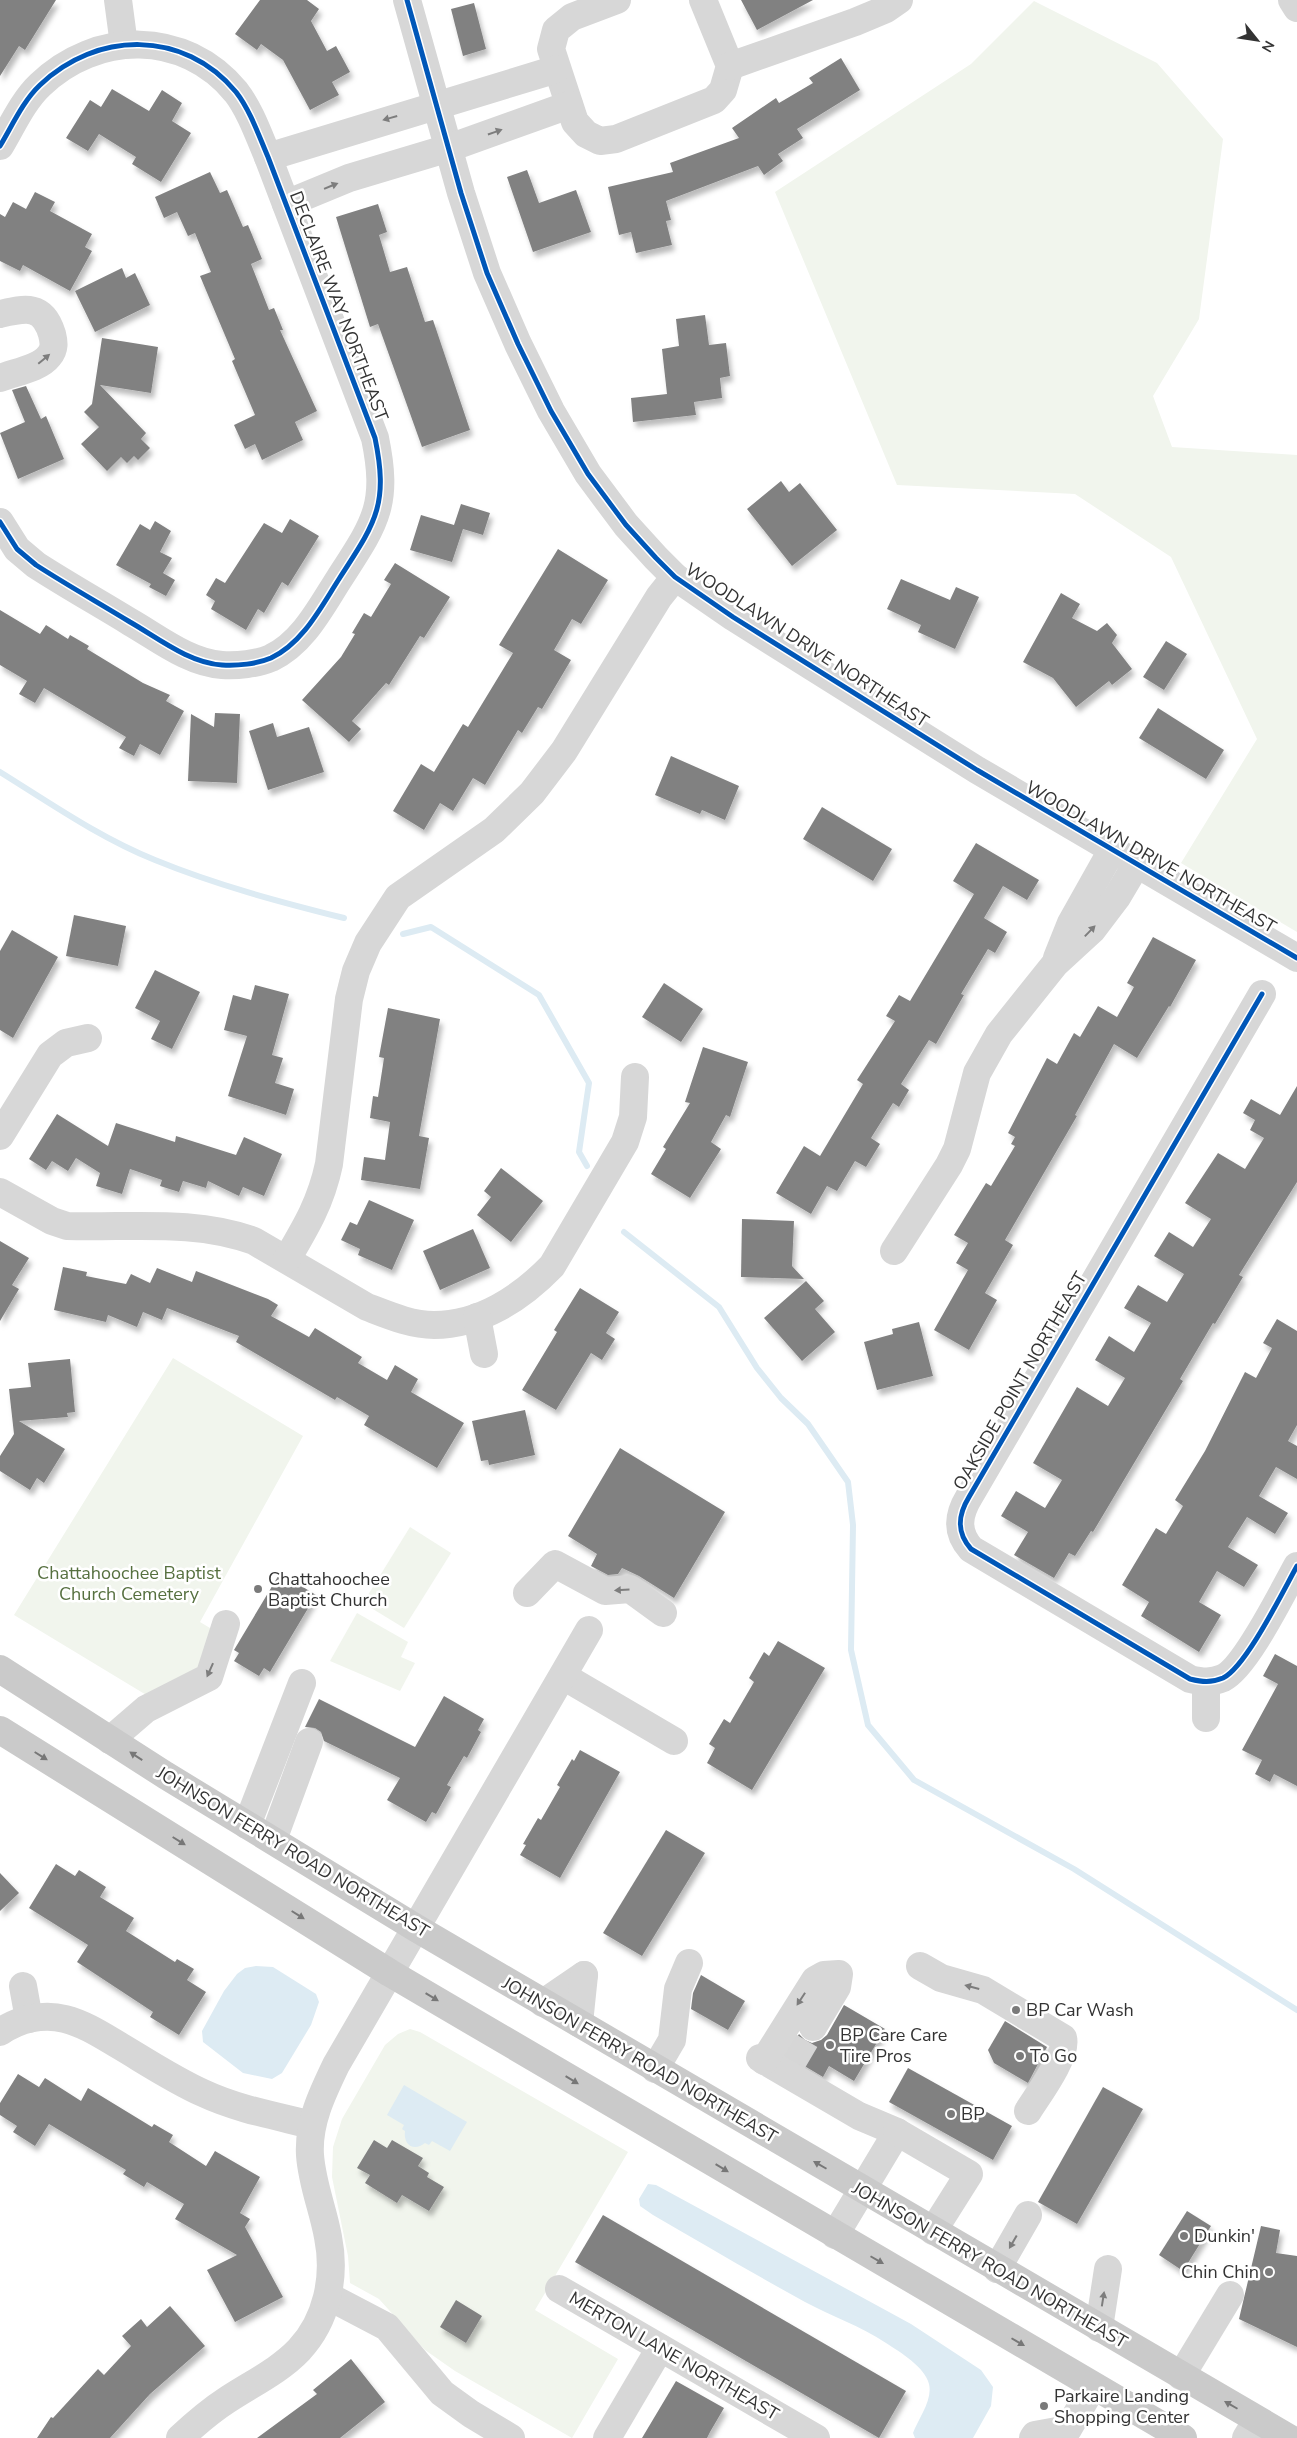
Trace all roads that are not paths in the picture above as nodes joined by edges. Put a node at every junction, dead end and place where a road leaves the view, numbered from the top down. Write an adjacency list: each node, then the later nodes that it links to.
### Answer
1 (118, 0): 8 (street)
2 (407, 0): 12 (street, WOODLAWN DRIVE NORTHEAST)
3 (617, 0): 10 (street)
4 (703, 0): 9 (street)
5 (899, 0): 9 (street)
6 (1292, 0): 7 (street)
7 (1297, 8)
8 (124, 44): 13 (street, DECLAIRE WAY NORTHEAST); 15 (street, DECLAIRE WAY NORTHEAST)
9 (730, 66): 11 (street)
10 (557, 69): 11 (street); 12 (street)
11 (569, 105): 14 (street, one-way to 11)
12 (438, 106): 14 (street, WOODLAWN DRIVE NORTHEAST); 15 (street, one-way to 15)
13 (0, 146)
14 (449, 148): 16 (street, one-way to 14); 20 (street, WOODLAWN DRIVE NORTHEAST)
15 (268, 157): 16 (street, DECLAIRE WAY NORTHEAST)
16 (286, 204): 19 (street, DECLAIRE WAY NORTHEAST)
17 (0, 314): 18 (street, one-way to 17)
18 (0, 378)
19 (0, 522)
20 (676, 577): 21 (street, WOODLAWN DRIVE NORTHEAST); 31 (street)
21 (1112, 850): 22 (street, WOODLAWN DRIVE NORTHEAST); 24 (street)
22 (1136, 865): 23 (street, WOODLAWN DRIVE NORTHEAST); 24 (street, one-way to 22)
23 (1297, 958)
24 (1054, 964): 30 (street)
25 (1262, 994): 42 (street, OAKSIDE POINT NORTHEAST)
26 (88, 1038): 28 (street)
27 (635, 1077): 32 (street)
28 (0, 1136)
29 (0, 1192): 31 (street)
30 (894, 1251)
31 (287, 1259): 32 (street)
32 (477, 1317): 33 (street)
33 (484, 1354)
34 (1297, 1566): 42 (street)
35 (527, 1593): 36 (street, one-way to 35)
36 (663, 1614)
37 (226, 1624): 45 (street, one-way to 45)
38 (589, 1630): 40 (street)
39 (0, 1669): 45 (main road, JOHNSON FERRY ROAD NORTHEAST)
40 (563, 1676): 46 (street); 50 (street)
41 (302, 1683): 48 (street)
42 (1206, 1683): 43 (street)
43 (1206, 1718)
44 (0, 1730): 53 (main road, one-way to 53)
45 (110, 1740): 48 (main road, JOHNSON FERRY ROAD NORTHEAST, one-way to 45)
46 (674, 1741)
47 (310, 1742): 49 (street)
48 (247, 1825): 49 (main road, JOHNSON FERRY ROAD NORTHEAST)
49 (271, 1839): 50 (main road, JOHNSON FERRY ROAD NORTHEAST)
50 (416, 1928): 53 (street); 55 (main road, JOHNSON FERRY ROAD NORTHEAST)
51 (689, 1963): 60 (street)
52 (920, 1966): 61 (street, one-way to 52)
53 (390, 1973): 62 (street); 67 (main road, one-way to 67)
54 (23, 1986): 56 (street)
55 (543, 2003): 57 (main road, JOHNSON FERRY ROAD NORTHEAST); 57 (street)
56 (29, 2019): 59 (street); 62 (street)
57 (579, 2023): 60 (main road, JOHNSON FERRY ROAD NORTHEAST)
58 (813, 2027): 63 (street, one-way to 63)
59 (0, 2032)
60 (655, 2069): 64 (main road, JOHNSON FERRY ROAD NORTHEAST, one-way to 60)
61 (1028, 2111)
62 (312, 2125): 72 (street)
63 (897, 2132): 64 (street); 66 (street)
64 (862, 2190): 66 (main road, JOHNSON FERRY ROAD NORTHEAST); 67 (street)
65 (1028, 2215): 68 (street, one-way to 68)
66 (933, 2232): 68 (main road, JOHNSON FERRY ROAD NORTHEAST)
67 (835, 2235): 76 (main road, one-way to 76)
68 (997, 2269): 73 (main road, JOHNSON FERRY ROAD NORTHEAST)
69 (1108, 2269): 73 (street, one-way to 69)
70 (558, 2289): 74 (street, MERTON LANE NORTHEAST)
71 (1230, 2295): 75 (street)
72 (328, 2296): 78 (street); 79 (street)
73 (1099, 2328): 75 (main road, JOHNSON FERRY ROAD NORTHEAST)
74 (660, 2348): 80 (street); 81 (street, MERTON LANE NORTHEAST)
75 (1181, 2376): 77 (main road, JOHNSON FERRY ROAD NORTHEAST, one-way to 75)
76 (1093, 2386): 82 (street); 83 (main road)
77 (1252, 2429): 84 (main road, JOHNSON FERRY ROAD NORTHEAST)
78 (180, 2438)
79 (511, 2438)
80 (607, 2438)
81 (816, 2438)
82 (1033, 2438)
83 (1183, 2438)
84 (1289, 2438)

